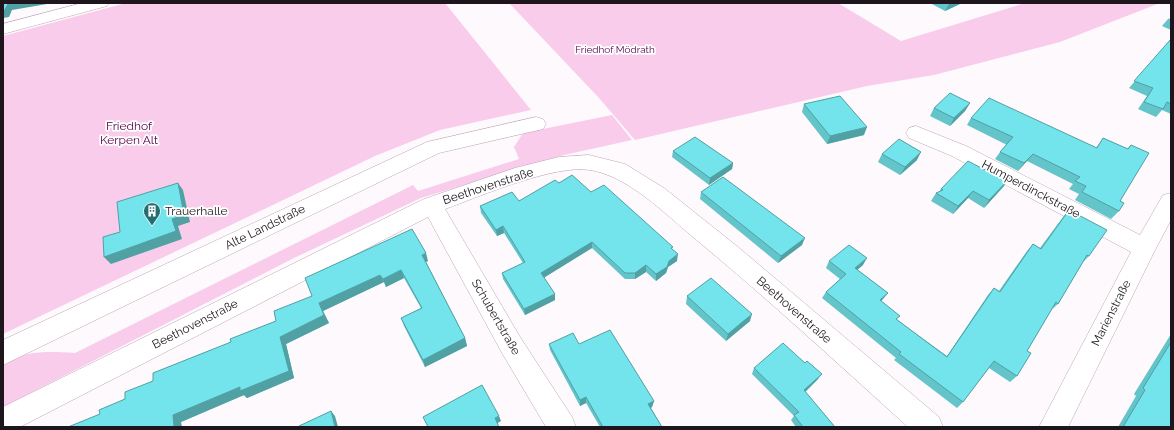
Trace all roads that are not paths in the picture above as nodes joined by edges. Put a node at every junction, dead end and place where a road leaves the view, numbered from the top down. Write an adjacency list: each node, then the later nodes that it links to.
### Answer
1 (101, 3): 2 (street)
2 (3, 29)
3 (536, 124): 8 (street, Alte Landstraße)
4 (916, 133): 7 (street, Humperdinckstraße)
5 (1171, 201): 7 (street, Marienstraße)
6 (432, 205): 9 (street, Beethovenstraße); 10 (street, Schubertstraße); 11 (street, Beethovenstraße)
7 (1144, 248): 12 (street, Marienstraße)
8 (3, 353)
9 (3, 421)
10 (562, 427)
11 (929, 427)
12 (1053, 427)

